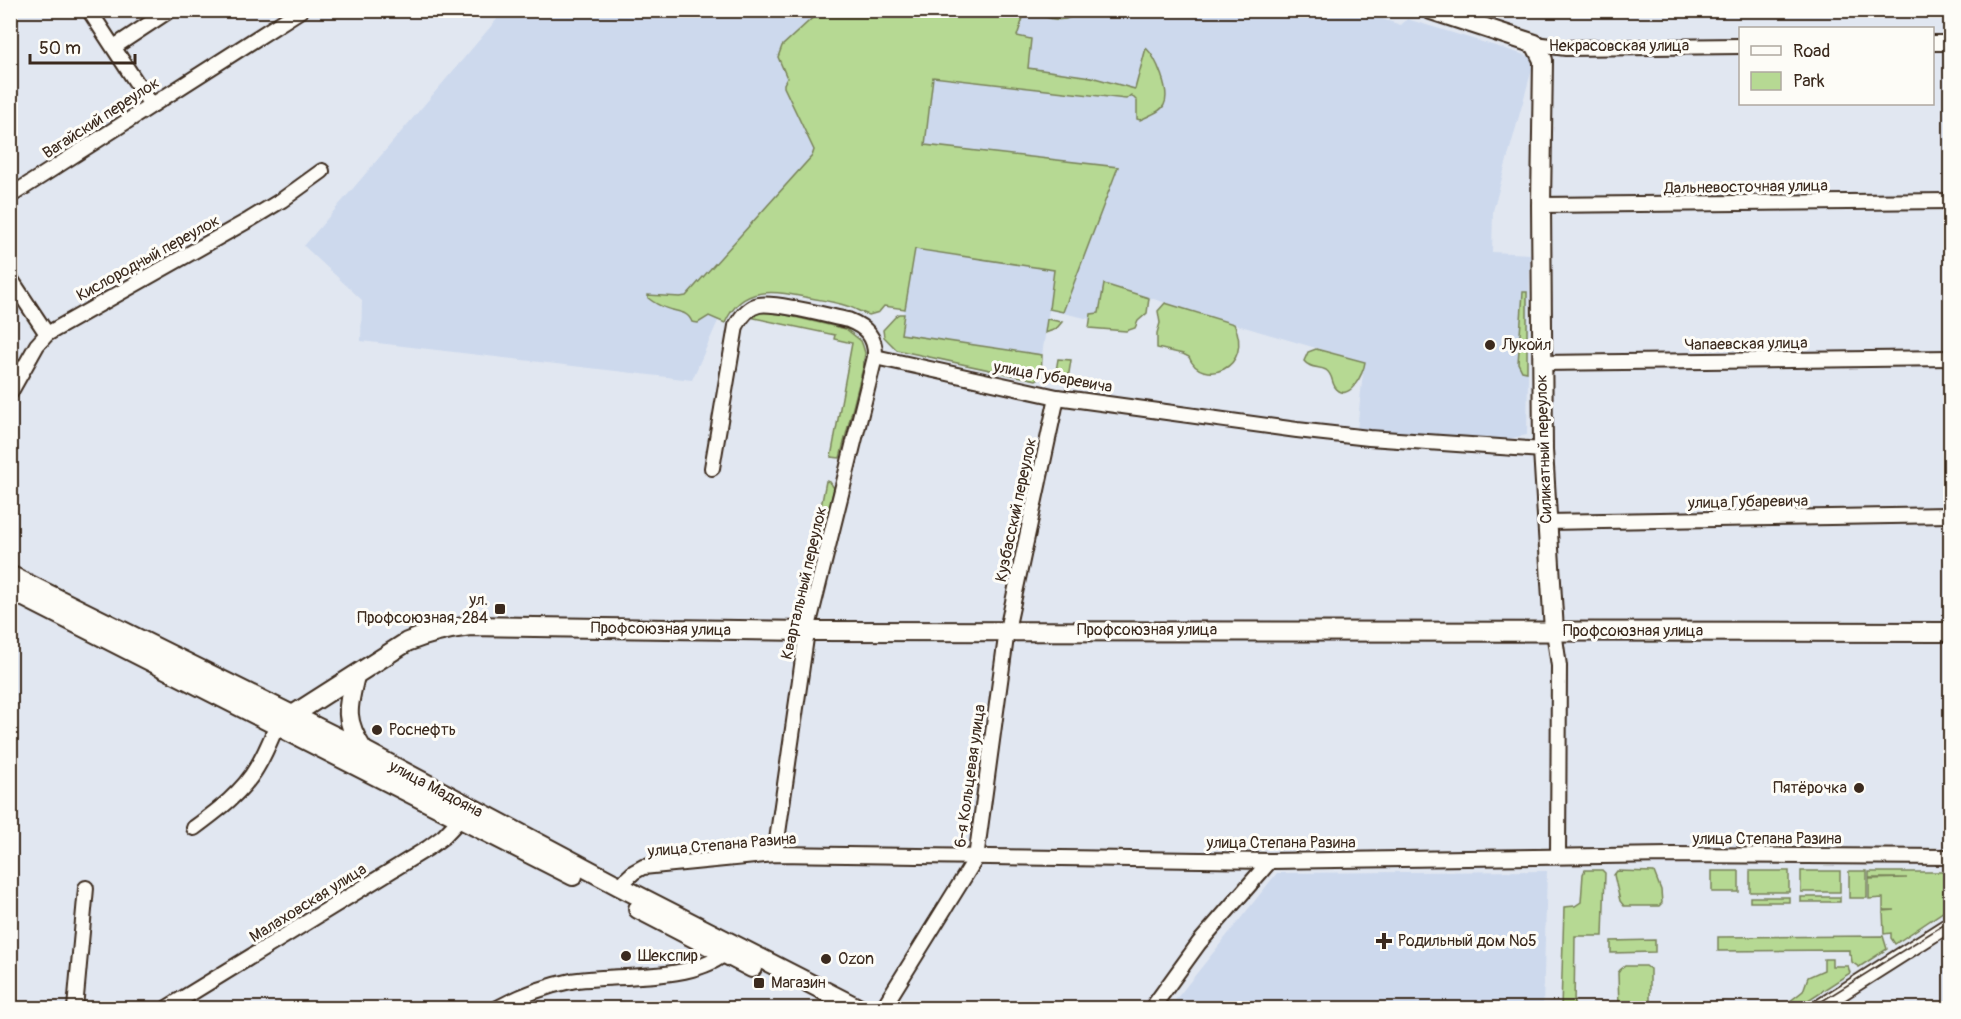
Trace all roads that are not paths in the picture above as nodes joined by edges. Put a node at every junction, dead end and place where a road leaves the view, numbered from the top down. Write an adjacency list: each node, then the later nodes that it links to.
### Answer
1 (89, 10): 9 (street)
2 (170, 10): 9 (street)
3 (301, 10): 10 (street, Вагайский переулок)
4 (1431, 10): 7 (main road, Некрасовская улица)
5 (1934, 43): 6 (street)
6 (1950, 43)
7 (1536, 44): 8 (street, Некрасовская улица); 14 (main road, Силикатный переулок)
8 (1739, 46)
9 (114, 47): 10 (street)
10 (151, 105): 12 (street, Вагайский переулок)
11 (322, 171): 16 (street, Кислородный переулок)
12 (10, 196)
13 (1950, 201): 14 (street, Дальневосточная улица)
14 (1541, 205): 19 (main road, Силикатный переулок)
15 (10, 278): 16 (street)
16 (47, 334): 20 (street, Кислородный переулок)
17 (875, 357): 21 (street, улица Губаревича); 23 (street); 29 (street, Квартальный переулок)
18 (1950, 358): 19 (street, Чапаевская улица)
19 (1541, 363): 22 (main road, Силикатный переулок)
20 (10, 393)
21 (1057, 397): 22 (street, улица Губаревича); 28 (street, Кузбасский переулок)
22 (1543, 450): 25 (main road, Силикатный переулок)
23 (712, 468)
24 (1950, 515): 25 (street, улица Губаревича)
25 (1547, 522): 30 (main road, Силикатный переулок)
26 (10, 575): 33 (main road, улица Мадояна)
27 (10, 590): 33 (main road, улица Мадояна)
28 (1007, 630): 29 (main road, Профсоюзная улица); 30 (main road, Профсоюзная улица); 40 (street, 6-я Кольцевая улица)
29 (807, 631): 32 (main road, Профсоюзная улица); 37 (street, Квартальный переулок)
30 (1554, 631): 31 (main road, Профсоюзная улица); 38 (street, Силикатный переулок)
31 (1950, 632)
32 (355, 675): 33 (main road, Профсоюзная улица); 34 (main road)
33 (285, 720): 34 (main road, улица Мадояна); 35 (main road, улица Мадояна); 36 (street)
34 (363, 750): 42 (main road, улица Мадояна)
35 (461, 818): 45 (main road, улица Мадояна); 47 (street, Малаховская улица)
36 (194, 828)
37 (775, 854): 40 (street, улица Степана Разина); 42 (street, улица Степана Разина)
38 (1558, 855): 39 (street, улица Степана Разина); 41 (street, улица Степана Разина)
39 (1950, 857)
40 (976, 858): 41 (street, улица Степана Разина); 51 (street, 6-я Кольцевая улица)
41 (1270, 861): 52 (street)
42 (619, 886): 50 (main road, улица Мадояна)
43 (86, 888): 46 (street)
44 (1950, 924): 53 (street)
45 (724, 954): 48 (street); 49 (main road, улица Мадояна)
46 (75, 1008)
47 (167, 1008)
48 (498, 1008)
49 (832, 1008)
50 (858, 1008)
51 (883, 1008)
52 (1152, 1008)
53 (1818, 1008)

